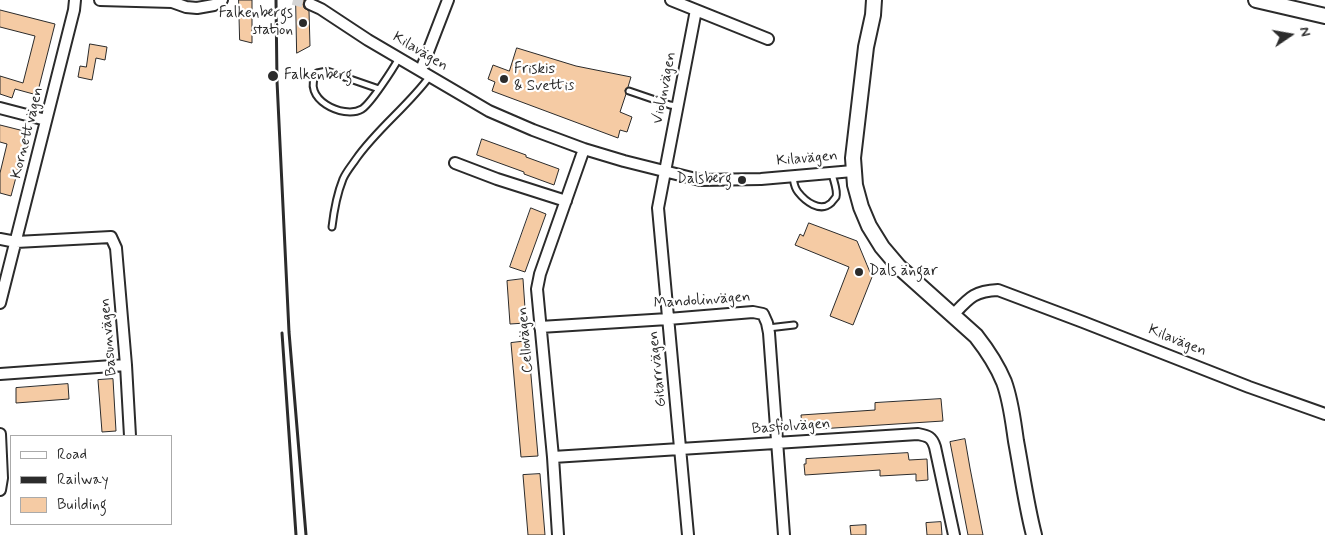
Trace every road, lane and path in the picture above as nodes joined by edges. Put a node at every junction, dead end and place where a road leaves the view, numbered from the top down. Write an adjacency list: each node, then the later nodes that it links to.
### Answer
1 (75, 0): 21 (street, Kornettvägen)
2 (100, 0): 9 (street)
3 (222, 0): 9 (street)
4 (448, 0): 16 (street)
5 (670, 0): 11 (street)
6 (864, 0): 14 (street)
7 (874, 0): 14 (street)
8 (1256, 0): 12 (street)
9 (172, 1)
10 (310, 4): 15 (street, Kilavägen)
11 (696, 10): 13 (street); 19 (street, Violinvägen)
12 (1325, 16)
13 (768, 40)
14 (866, 47): 25 (street)
15 (399, 58): 16 (street, Kilavägen); 17 (lane)
16 (426, 73): 22 (street, Kilavägen); 29 (lane)
17 (379, 89): 17 (lane)
18 (629, 91): 19 (lane)
19 (677, 106): 24 (street, Violinvägen)
20 (0, 108): 21 (street)
21 (46, 120): 31 (street, Kornettvägen)
22 (584, 149): 24 (street, Kilavägen); 28 (street, Cellovägen)
23 (455, 163): 28 (street)
24 (664, 171): 27 (street, Kilavägen); 34 (street, Gitarrvägen)
25 (853, 171): 26 (street, Kilavägen); 33 (street, Kilavägen)
26 (832, 173): 27 (street, Kilavägen); 27 (lane)
27 (793, 177)
28 (566, 201): 36 (street, Cellovägen)
29 (332, 227)
30 (0, 240): 31 (street)
31 (16, 242): 32 (street, Kornettvägen); 38 (street, Basunvägen)
32 (0, 303)
33 (953, 315): 40 (street, Kilavägen); 51 (street)
34 (668, 319): 36 (street, Mandolinvägen); 37 (street, Mandolinvägen); 44 (street, Gitarrvägen)
35 (794, 325): 37 (lane)
36 (540, 327): 45 (street, Cellovägen)
37 (768, 328): 43 (street)
38 (126, 365): 39 (street); 42 (street, Basunvägen)
39 (0, 374)
40 (1325, 414)
41 (0, 434): 46 (street)
42 (130, 435)
43 (777, 442): 44 (street, Basfiolvägen); 49 (street); 50 (street, Basfiolvägen)
44 (681, 448): 45 (street, Basfiolvägen); 48 (street, Gitarrvägen)
45 (552, 457): 47 (street, Cellovägen)
46 (0, 490)
47 (558, 535)
48 (688, 535)
49 (784, 535)
50 (954, 535)
51 (1034, 535)

